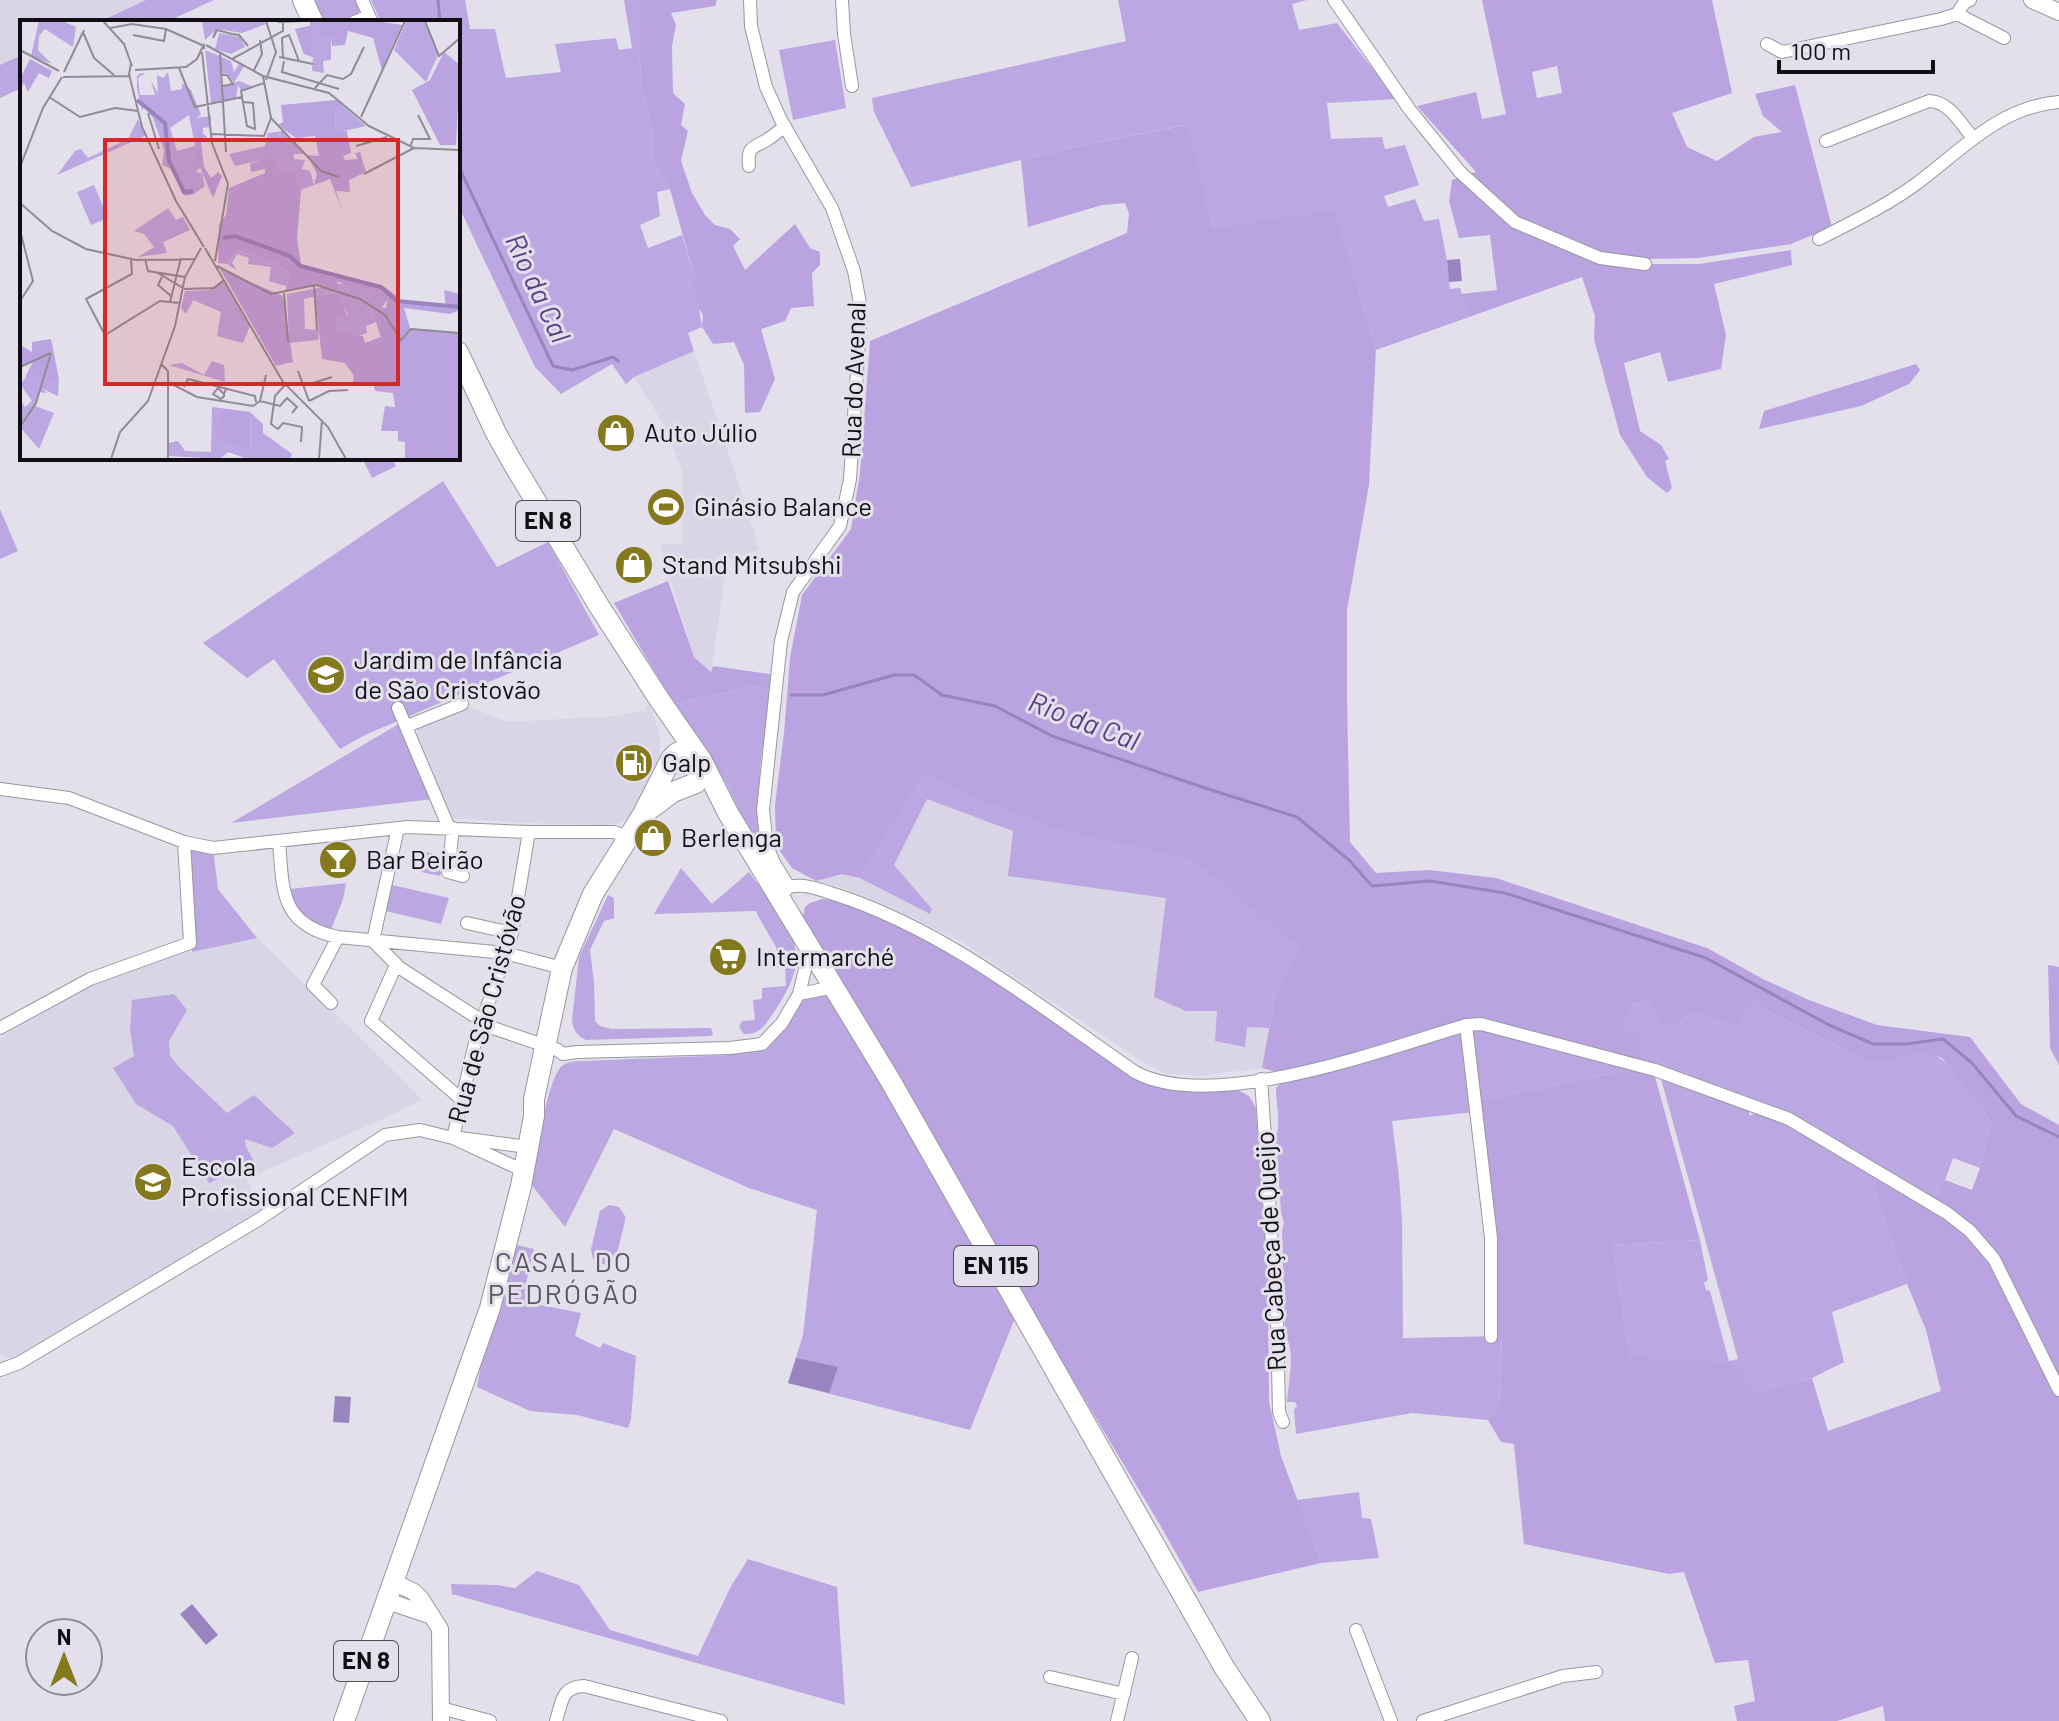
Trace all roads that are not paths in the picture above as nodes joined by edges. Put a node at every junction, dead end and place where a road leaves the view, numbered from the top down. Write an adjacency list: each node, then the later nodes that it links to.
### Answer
1 (303, 0): 10 (main road)
2 (362, 0): 9 (street)
3 (750, 0): 15 (street, Rua do Avenal)
4 (842, 0): 13 (street)
5 (1334, 0): 20 (street)
6 (2032, 0): 8 (street)
7 (1963, 4): 11 (street); 12 (street)
8 (2059, 12)
9 (370, 19)
10 (312, 20)
11 (2004, 38)
12 (1767, 44)
13 (852, 86)
14 (2059, 102): 16 (street)
15 (785, 126): 18 (street); 39 (street, Rua do Avenal)
16 (1973, 138): 17 (street); 19 (street)
17 (1826, 141)
18 (749, 166)
19 (1819, 239)
20 (1645, 264)
21 (460, 356): 22 (main road, EN 8)
22 (659, 699): 26 (main road, EN 8); 27 (main road, EN 8)
23 (462, 704): 25 (street)
24 (398, 708): 25 (street)
25 (407, 726): 33 (street)
26 (700, 759): 27 (main road); 28 (main road, EN 8); 30 (main road, EN 115)
27 (669, 762): 28 (main road, EN 8); 31 (main road, EN 8)
28 (688, 786): 30 (main road, EN 115); 31 (main road, EN 8)
29 (0, 789): 37 (street)
30 (728, 813): 39 (main road, EN 115)
31 (643, 814): 35 (main road, EN 8)
32 (398, 828): 33 (street); 36 (street); 43 (street)
33 (451, 828): 34 (street); 38 (street)
34 (529, 832): 35 (street); 41 (street, Rua de São Cristóvão)
35 (628, 837): 46 (main road, EN 8)
36 (279, 841): 37 (street); 42 (street)
37 (184, 842): 53 (street)
38 (463, 876)
39 (784, 892): 44 (main road, EN 115); 55 (street)
40 (467, 923): 41 (street)
41 (512, 933): 45 (street, Rua de São Cristóvão)
42 (338, 937): 43 (street); 50 (street)
43 (373, 941): 45 (street); 47 (street)
44 (811, 947): 48 (main road, EN 115); 49 (street)
45 (505, 953): 46 (street); 51 (street, Rua de São Cristóvão)
46 (564, 963): 54 (main road, EN 8)
47 (396, 965): 51 (street); 56 (street)
48 (834, 987): 49 (street); 76 (main road, EN 115)
49 (799, 994): 54 (street)
50 (331, 1003)
51 (482, 1019): 54 (street); 56 (street, Rua de São Cristóvão)
52 (1466, 1025): 55 (street); 60 (street); 62 (street)
53 (0, 1028)
54 (551, 1048): 58 (main road, EN 8)
55 (1261, 1079): 63 (street, Rua Cabeça de Queijo)
56 (461, 1099): 57 (street, Rua de São Cristóvão)
57 (453, 1138): 58 (street); 59 (street); 61 (street)
58 (528, 1147): 59 (main road, EN 8)
59 (524, 1171): 64 (main road, EN 8)
60 (1491, 1337)
61 (0, 1370)
62 (2059, 1390)
63 (1283, 1422)
64 (391, 1591): 70 (street); 71 (main road, EN 8)
65 (1356, 1630): 77 (street)
66 (1132, 1658): 69 (street)
67 (1596, 1672): 78 (street)
68 (1050, 1677): 69 (street)
69 (1124, 1694): 75 (street)
70 (441, 1714): 72 (street)
71 (344, 1721)
72 (490, 1721)
73 (556, 1721): 74 (street)
74 (721, 1721)
75 (1117, 1721)
76 (1260, 1721)
77 (1391, 1721)
78 (1423, 1721)

